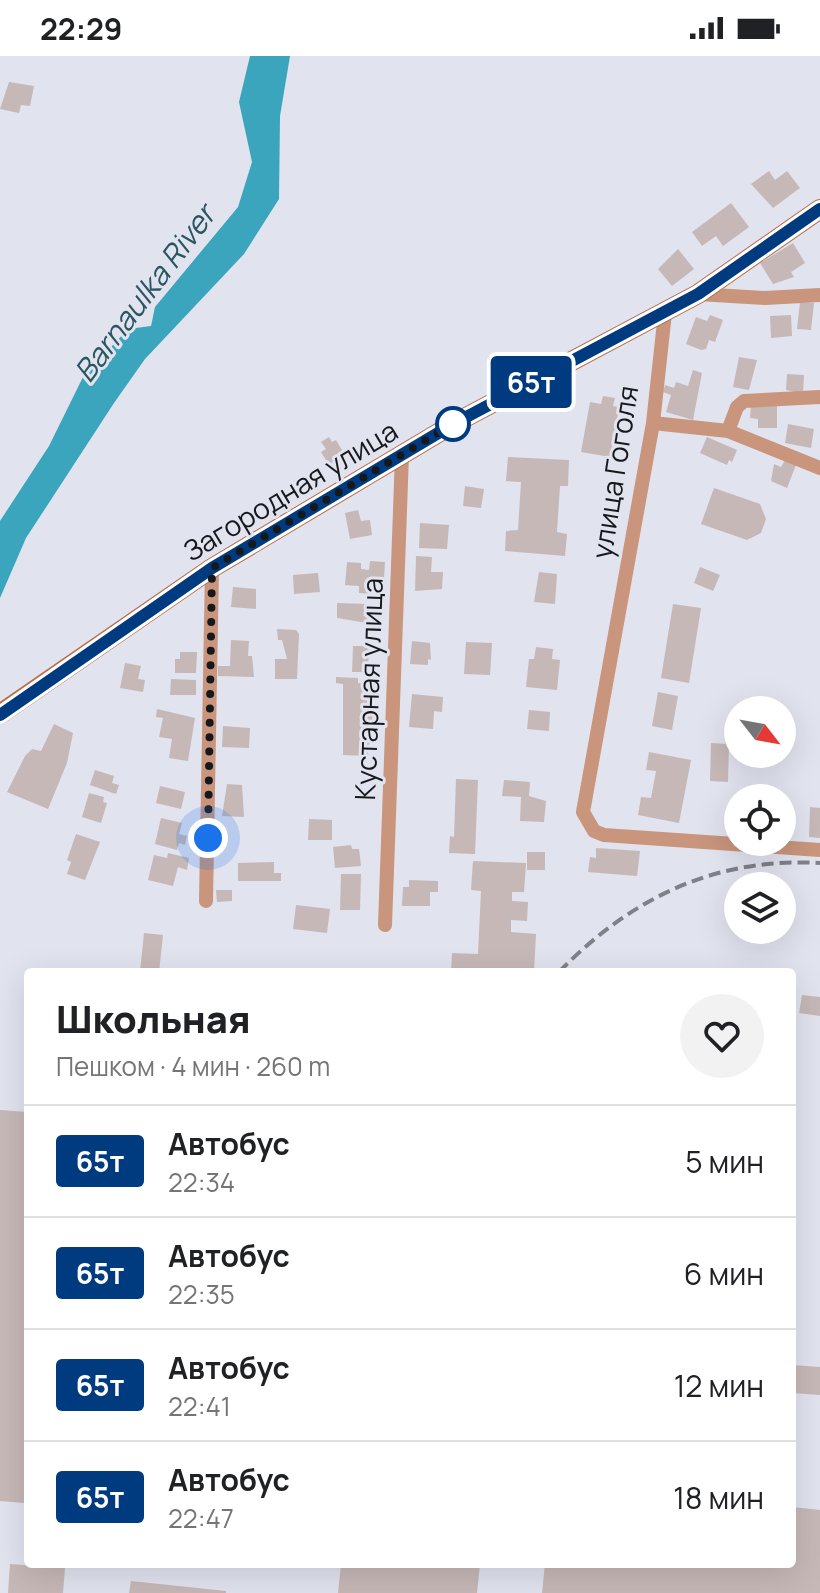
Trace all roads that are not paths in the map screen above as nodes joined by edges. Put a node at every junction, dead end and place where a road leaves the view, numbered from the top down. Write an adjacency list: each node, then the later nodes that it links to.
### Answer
1 (820, 209): 2 (main road)
2 (698, 294): 3 (street); 4 (main road)
3 (820, 295)
4 (665, 313): 6 (street, улица Гоголя); 8 (main road, Загородная улица)
5 (820, 397): 7 (street)
6 (653, 423): 7 (street); 12 (street, улица Гоголя)
7 (728, 431): 9 (street)
8 (402, 455): 10 (main road, Загородная улица); 14 (street, Кустарная улица)
9 (820, 468)
10 (212, 568): 11 (main road, Загородная улица); 13 (street)
11 (0, 714)
12 (820, 850)
13 (206, 901)
14 (385, 925)

